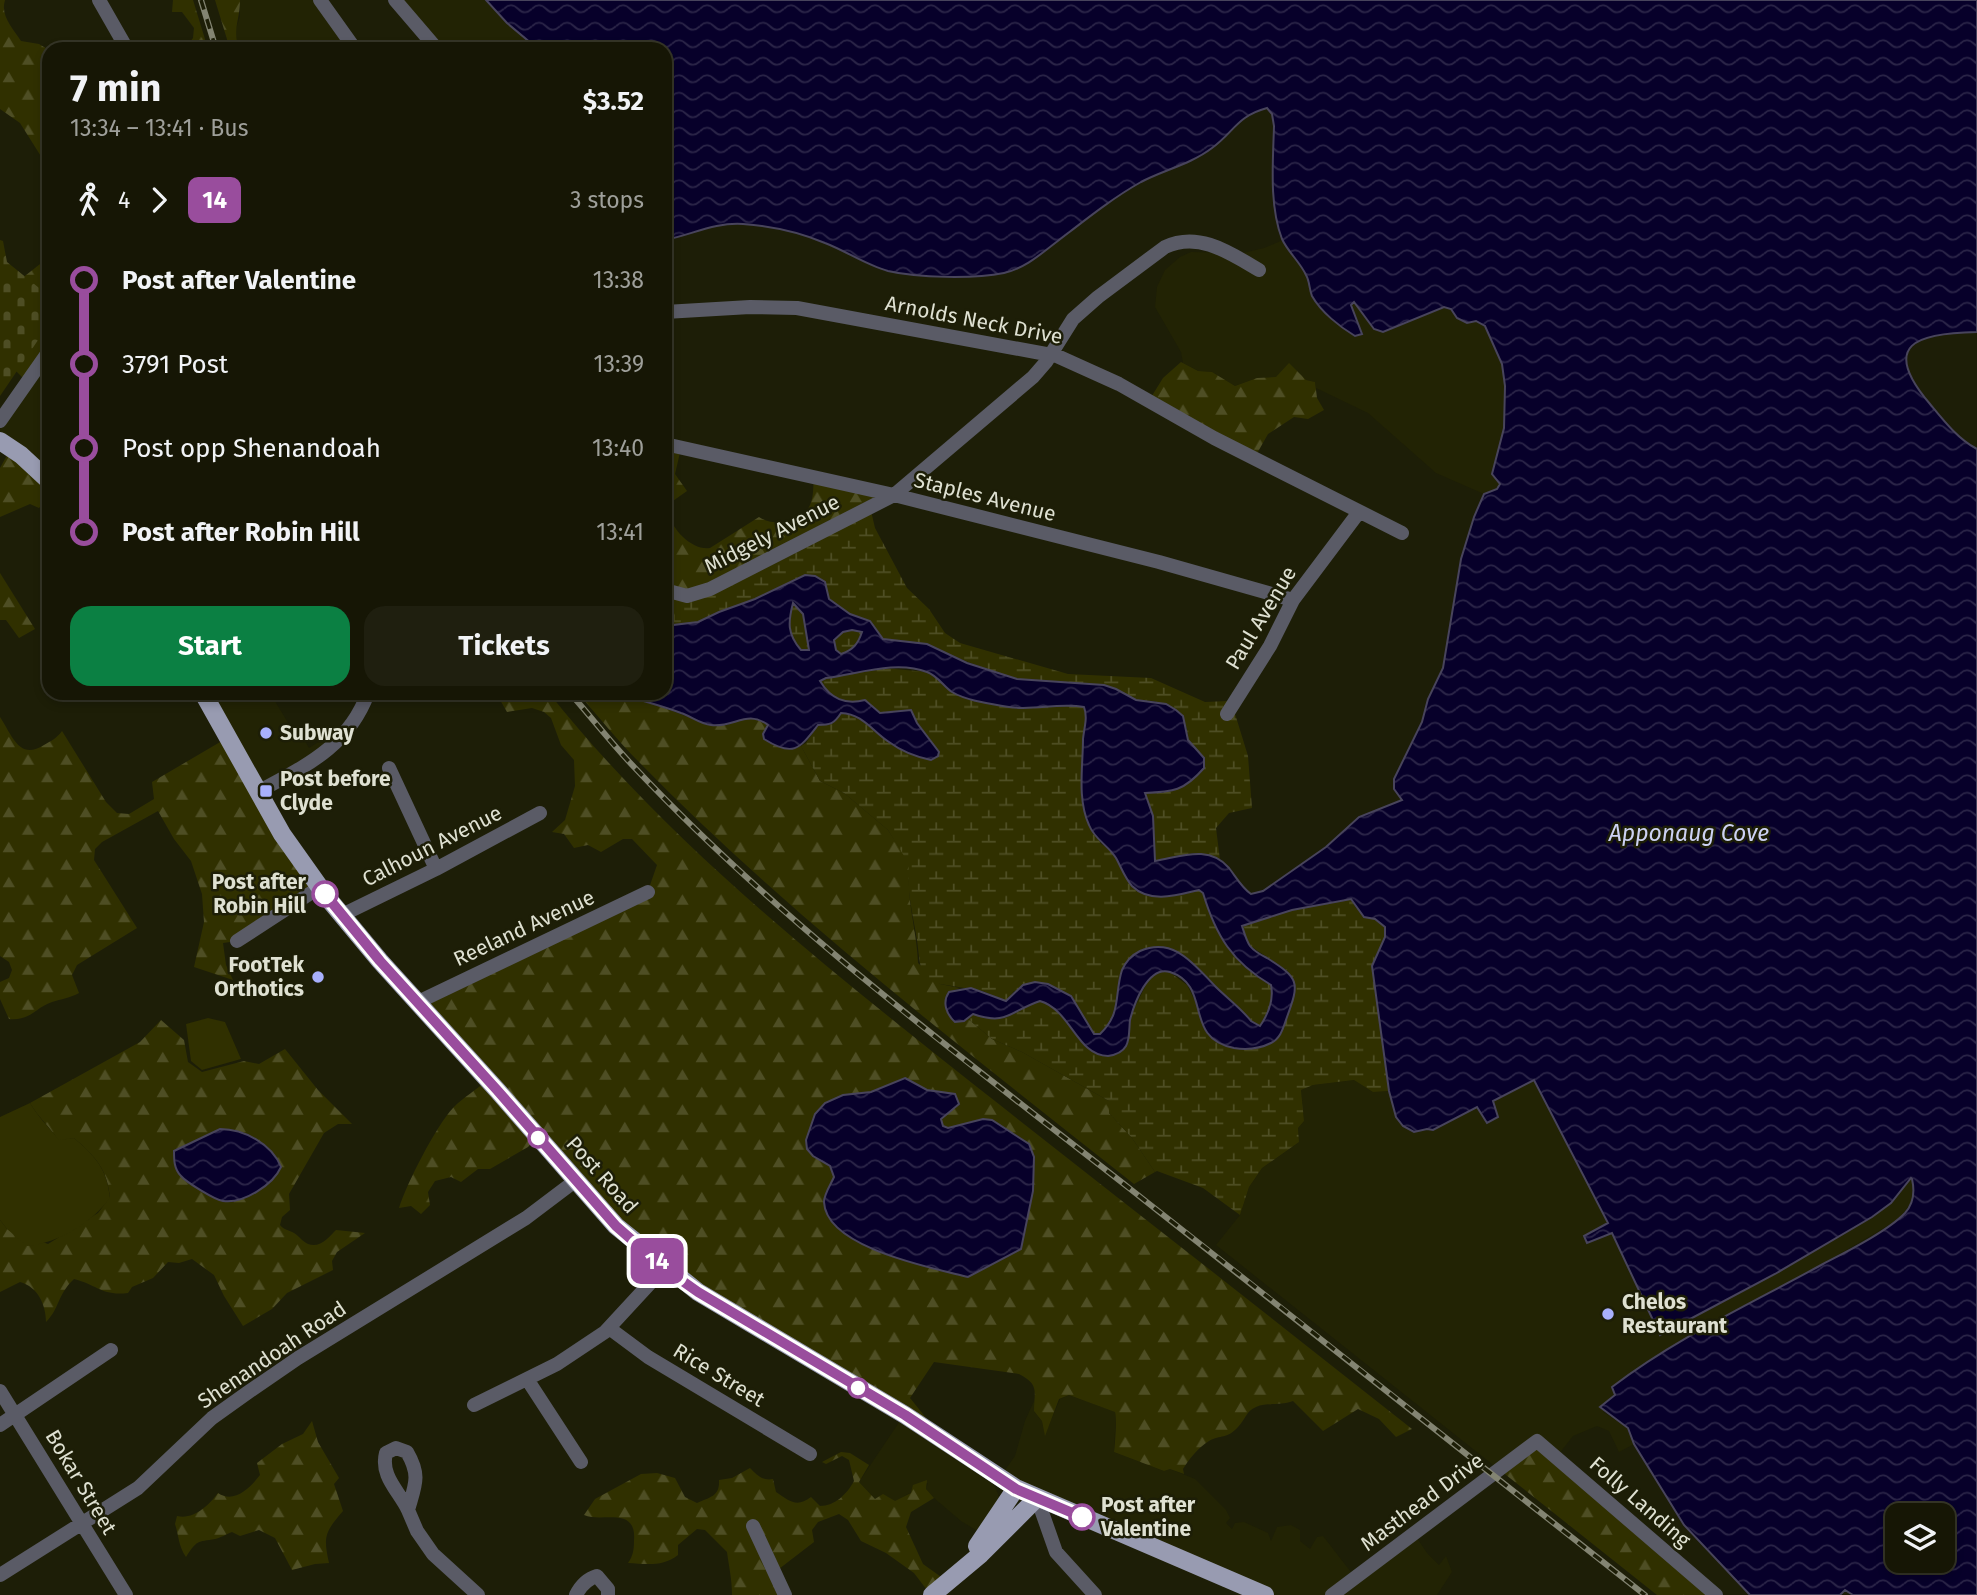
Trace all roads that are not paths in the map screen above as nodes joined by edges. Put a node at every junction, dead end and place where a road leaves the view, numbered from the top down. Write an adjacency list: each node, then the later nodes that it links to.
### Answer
1 (99, 0): 4 (street)
2 (320, 0): 5 (street)
3 (395, 0): 6 (street)
4 (123, 42)
5 (350, 42)
6 (431, 42)
7 (1259, 270): 9 (street, Midgely Avenue)
8 (672, 312): 9 (street, Arnolds Neck Drive)
9 (1050, 354): 15 (street, Midgely Avenue); 16 (street, Arnolds Neck Drive)
10 (42, 361): 11 (street)
11 (0, 421)
12 (0, 441): 14 (main road)
13 (672, 445): 15 (street, Staples Avenue)
14 (42, 474)
15 (894, 495): 18 (street, Midgely Avenue); 19 (street, Staples Avenue)
16 (1359, 512): 17 (street, Arnolds Neck Drive); 19 (street, Paul Avenue)
17 (1402, 533)
18 (672, 592)
19 (1293, 600): 22 (street, Paul Avenue)
20 (206, 700): 24 (main road, Post Road)
21 (365, 700): 24 (street)
22 (1227, 714)
23 (389, 768): 26 (street)
24 (258, 792): 27 (main road, Post Road)
25 (540, 813): 26 (street, Calhoun Avenue)
26 (436, 869): 29 (street, Calhoun Avenue)
27 (320, 887): 29 (main road, Post Road); 30 (street)
28 (648, 892): 31 (street, Reeland Avenue)
29 (342, 915): 31 (main road, Post Road)
30 (237, 941)
31 (418, 1002): 32 (main road, Post Road)
32 (575, 1181): 33 (main road, Post Road); 47 (street, Shenandoah Road)
33 (664, 1268): 34 (street); 44 (main road, Post Road)
34 (609, 1328): 36 (street); 42 (street, Rice Street)
35 (111, 1350): 39 (street)
36 (527, 1379): 38 (street); 43 (street)
37 (0, 1391): 39 (street, Bokar Street)
38 (474, 1405)
39 (16, 1415): 40 (street); 47 (street, Bokar Street)
40 (0, 1425)
41 (1537, 1441): 59 (street, Masthead Drive); 60 (street, Folly Landing)
42 (810, 1454)
43 (580, 1462)
44 (1016, 1489): 45 (main road, Post Road); 50 (main road)
45 (1037, 1497): 50 (main road); 57 (street); 58 (main road, Post Road)
46 (408, 1510): 52 (street)
47 (81, 1525): 49 (street, Shenandoah Road); 51 (street, Bokar Street)
48 (753, 1526): 55 (street)
49 (0, 1574)
50 (952, 1578): 56 (main road)
51 (126, 1595)
52 (478, 1595)
53 (576, 1595): 54 (street)
54 (608, 1595)
55 (785, 1595)
56 (932, 1595)
57 (1095, 1595)
58 (1265, 1595)
59 (1332, 1595)
60 (1716, 1595)

